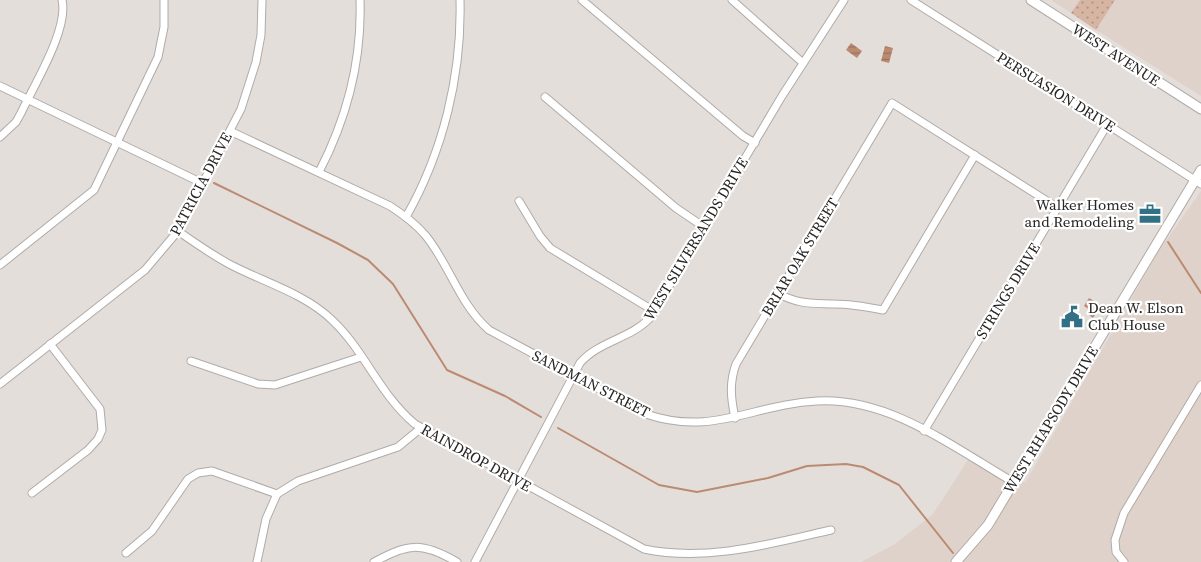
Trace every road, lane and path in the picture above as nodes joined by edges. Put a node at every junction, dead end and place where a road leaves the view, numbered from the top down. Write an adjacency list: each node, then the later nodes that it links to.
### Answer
1 (62, 0): 14 (street)
2 (164, 0): 20 (street)
3 (262, 0): 17 (street, PATRICIA DRIVE)
4 (360, 0): 23 (street)
5 (460, 0): 28 (street)
6 (582, 0): 19 (street)
7 (732, 0): 11 (street)
8 (844, 0): 11 (street, WEST SILVERSANDS DRIVE)
9 (911, 0): 16 (street, PERSUASION DRIVE)
10 (1031, 0): 15 (street, WEST AVENUE)
11 (803, 63): 19 (street, WEST SILVERSANDS DRIVE)
12 (0, 86): 14 (street)
13 (545, 97): 29 (street)
14 (28, 99): 18 (street); 20 (street)
15 (1201, 109)
16 (1107, 125): 24 (street, PERSUASION DRIVE); 27 (street, STRINGS DRIVE)
17 (230, 130): 23 (street, SANDMAN STREET); 25 (street, PATRICIA DRIVE)
18 (0, 137)
19 (754, 143): 29 (street, WEST SILVERSANDS DRIVE)
20 (118, 144): 25 (street); 31 (street)
21 (975, 155): 27 (street); 32 (street); 32 (street, BRIAR OAK STREET)
22 (1201, 170): 24 (street, WEST RHAPSODY DRIVE)
23 (319, 172): 28 (street, SANDMAN STREET)
24 (1198, 182): 44 (street, WEST RHAPSODY DRIVE)
25 (204, 184): 30 (street, PATRICIA DRIVE)
26 (519, 201): 33 (street)
27 (1058, 208): 42 (street, STRINGS DRIVE)
28 (406, 217): 37 (street, SANDMAN STREET)
29 (704, 227): 33 (street, WEST SILVERSANDS DRIVE)
30 (178, 231): 34 (street, PATRICIA DRIVE); 35 (street, RAINDROP DRIVE)
31 (0, 265)
32 (777, 293): 40 (street, BRIAR OAK STREET)
33 (654, 311): 37 (street, WEST SILVERSANDS DRIVE)
34 (50, 344): 38 (street, PATRICIA DRIVE); 45 (street)
35 (361, 357): 36 (street); 41 (street, RAINDROP DRIVE)
36 (191, 361)
37 (573, 376): 40 (street, SANDMAN STREET); 43 (street, WEST SILVERSANDS DRIVE)
38 (0, 384)
39 (1201, 385): 54 (street)
40 (735, 418): 42 (street, SANDMAN STREET)
41 (422, 428): 43 (street, RAINDROP DRIVE); 46 (street)
42 (924, 430): 44 (street, SANDMAN STREET)
43 (518, 481): 47 (street, RAINDROP DRIVE); 52 (street, WEST SILVERSANDS DRIVE)
44 (1013, 482): 53 (street, WEST RHAPSODY DRIVE)
45 (32, 493)
46 (277, 494): 48 (street); 49 (street)
47 (831, 530)
48 (126, 552)
49 (257, 562)
50 (374, 562): 51 (street)
51 (457, 562)
52 (475, 562)
53 (956, 562)
54 (1124, 562)

